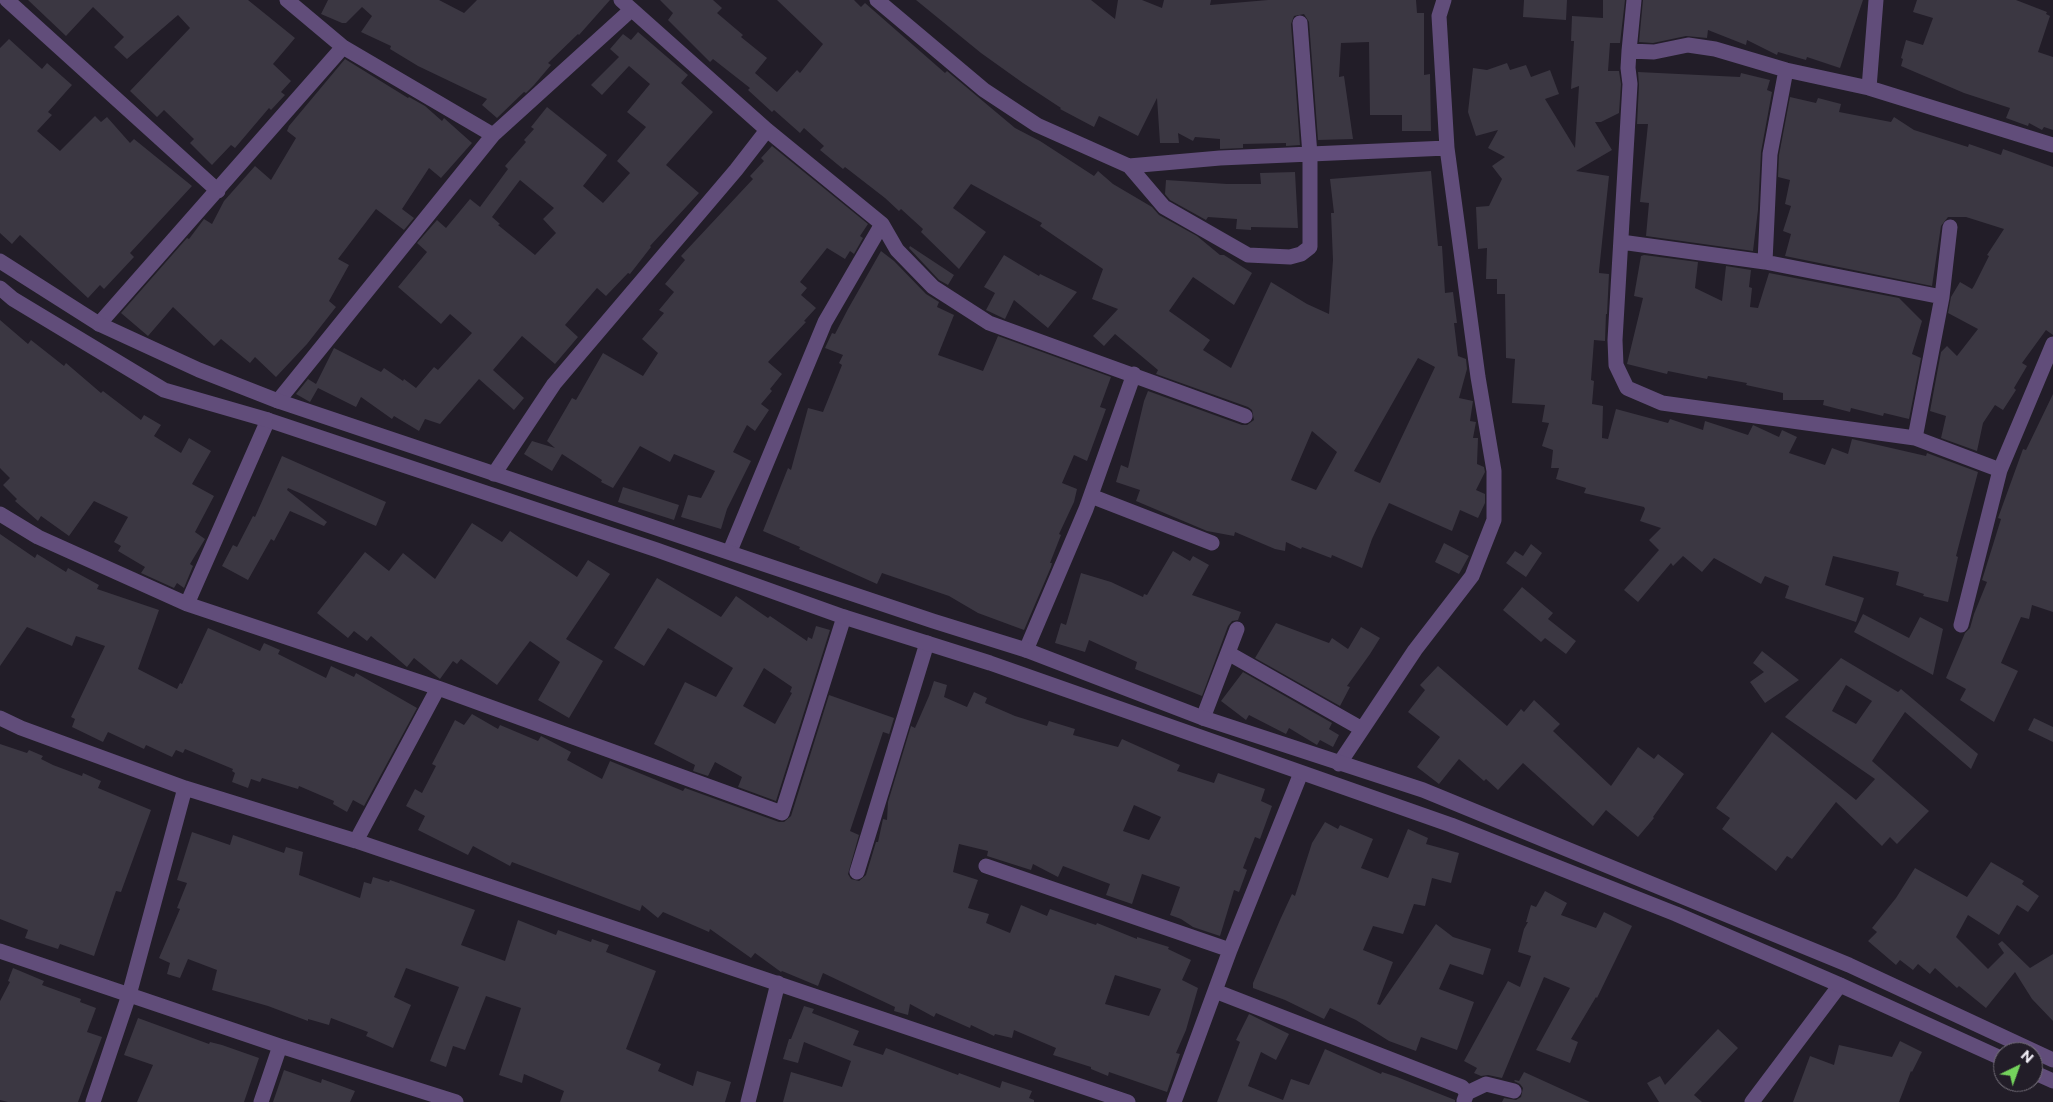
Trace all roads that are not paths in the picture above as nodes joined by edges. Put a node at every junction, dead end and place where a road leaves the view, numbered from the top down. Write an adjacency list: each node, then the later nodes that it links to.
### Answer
1 (7, 0): 19 (street)
2 (287, 0): 9 (street)
3 (877, 0): 18 (street)
4 (1444, 0): 16 (street)
5 (1634, 0): 10 (street)
6 (1876, 0): 12 (street)
7 (626, 5): 13 (street); 14 (street)
8 (1300, 23): 17 (street)
9 (343, 47): 14 (street); 19 (street)
10 (1630, 51): 11 (street); 22 (street)
11 (1786, 70): 12 (street); 24 (street)
12 (1869, 88): 15 (street)
13 (767, 130): 20 (street); 35 (street)
14 (493, 135): 30 (street)
15 (2053, 145)
16 (1447, 148): 17 (street); 50 (street)
17 (1310, 155): 18 (street); 18 (street)
18 (1129, 166)
19 (218, 191): 27 (street)
20 (882, 224): 29 (street); 39 (street)
21 (1950, 227): 26 (street)
22 (1621, 242): 24 (street); 33 (street)
23 (0, 261): 27 (street)
24 (1765, 262): 26 (street)
25 (0, 288): 32 (street)
26 (1942, 297): 33 (street)
27 (99, 324): 30 (street)
28 (2053, 344): 34 (street)
29 (1134, 374): 31 (street); 36 (street)
30 (278, 401): 35 (street)
31 (1245, 416)
32 (268, 420): 40 (street); 41 (street)
33 (1915, 438): 34 (street)
34 (2000, 470): 42 (street)
35 (494, 474): 39 (street)
36 (1091, 496): 38 (street); 45 (street)
37 (0, 514): 40 (street)
38 (1212, 543)
39 (730, 551): 45 (street)
40 (187, 604): 47 (street)
41 (844, 617): 44 (street); 47 (street)
42 (1961, 625)
43 (1237, 629): 46 (street)
44 (927, 643): 52 (street); 56 (street)
45 (1026, 650): 49 (street)
46 (1228, 653): 49 (street); 50 (street)
47 (438, 688): 54 (street)
48 (0, 718): 53 (street)
49 (1203, 718): 51 (street)
50 (1362, 729): 51 (street)
51 (1338, 764): 57 (street)
52 (1301, 773): 58 (street); 59 (street)
53 (185, 788): 54 (street); 64 (street)
54 (356, 841): 61 (street)
55 (986, 866): 59 (street)
56 (857, 872)
57 (1646, 882): 58 (street); 67 (street)
58 (1638, 898): 62 (street)
59 (1230, 950): 63 (street)
60 (0, 951): 64 (street)
61 (778, 983): 73 (street); 74 (street)
62 (1840, 985): 66 (street); 76 (street)
63 (1215, 991): 69 (street); 75 (street)
64 (129, 995): 65 (street); 70 (street)
65 (280, 1046): 71 (street); 72 (street)
66 (1993, 1054)
67 (2053, 1060)
68 (1514, 1092): 69 (street)
69 (1465, 1098)
70 (93, 1102)
71 (261, 1102)
72 (456, 1102)
73 (748, 1102)
74 (1128, 1102)
75 (1174, 1102)
76 (1752, 1102)

